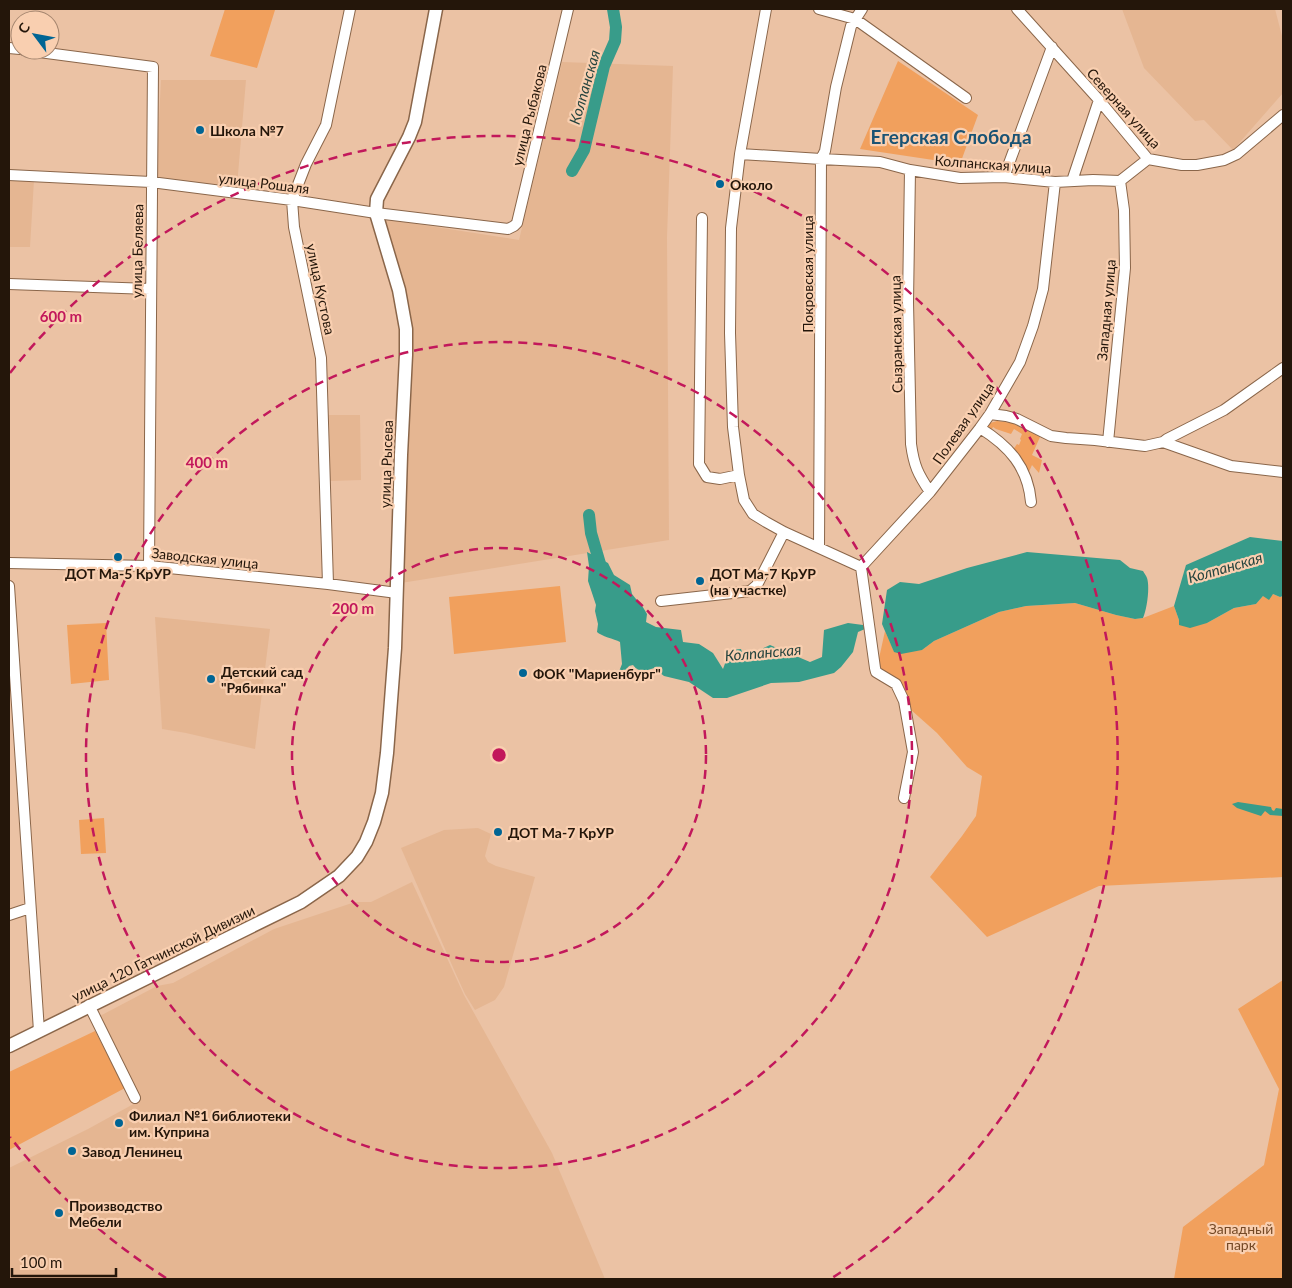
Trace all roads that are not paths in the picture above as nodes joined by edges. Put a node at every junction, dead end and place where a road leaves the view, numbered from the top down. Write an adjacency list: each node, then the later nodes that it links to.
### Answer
1 (350, 9): 24 (street, улица Кустова)
2 (436, 9): 25 (main road)
3 (568, 9): 27 (street, улица Рыбакова)
4 (766, 9): 14 (street)
5 (819, 9): 8 (street)
6 (862, 9): 8 (street, Покровская улица)
7 (1017, 9): 9 (street, Северная улица)
8 (855, 20): 11 (street); 15 (street, Покровская улица)
9 (1052, 47): 12 (street, Северная улица); 19 (street)
10 (60, 55): 22 (street, улица Беляева)
11 (966, 98)
12 (1099, 100): 16 (street, Северная улица); 20 (street)
13 (1283, 115): 16 (street, Северная улица)
14 (740, 154): 15 (street, Колпанская улица); 36 (street)
15 (821, 160): 17 (street, Колпанская улица); 40 (street, Покровская улица)
16 (1148, 160): 21 (street)
17 (910, 170): 19 (street, Колпанская улица); 37 (street, Сызранская улица)
18 (9, 174): 22 (street, улица Рошаля)
19 (1004, 177): 23 (street, Колпанская улица)
20 (1072, 181): 21 (street, Колпанская улица); 23 (street, Колпанская улица)
21 (1120, 181): 33 (street, Западная улица)
22 (151, 182): 24 (street, улица Рошаля); 29 (street, улица Беляева)
23 (1054, 182): 31 (street, Полевая улица)
24 (292, 200): 25 (street, улица Рошаля); 44 (street, улица Кустова)
25 (376, 213): 27 (street, улица Рошаля); 46 (main road, улица Рысева)
26 (702, 218): 36 (street)
27 (514, 226)
28 (9, 284): 29 (street)
29 (150, 289): 42 (street, улица Беляева)
30 (1283, 368): 34 (street)
31 (990, 414): 32 (street, Полевая улица); 33 (street)
32 (980, 428): 37 (street, Полевая улица); 38 (street)
33 (1108, 442): 34 (street)
34 (1163, 442): 35 (street)
35 (1283, 472)
36 (738, 475): 39 (street)
37 (930, 492): 43 (street, Полевая улица)
38 (1031, 502)
39 (784, 532): 40 (street); 47 (street)
40 (819, 547): 43 (street)
41 (9, 563): 42 (street, Заводская улица)
42 (149, 566): 44 (street, Заводская улица)
43 (861, 567): 51 (street)
44 (328, 584): 46 (street, Заводская улица)
45 (9, 586): 48 (street)
46 (397, 593): 52 (main road, улица Рысева)
47 (661, 601)
48 (12, 675): 50 (street)
49 (9, 764): 50 (street)
50 (21, 764): 53 (street)
51 (904, 798)
52 (300, 902): 55 (main road, улица 120 Гатчинской Дивизии)
53 (30, 908): 54 (street); 56 (street)
54 (9, 915)
55 (89, 1006): 56 (main road, улица 120 Гатчинской Дивизии); 58 (street)
56 (39, 1031): 57 (main road, улица 120 Гатчинской Дивизии)
57 (9, 1046)
58 (135, 1098)

